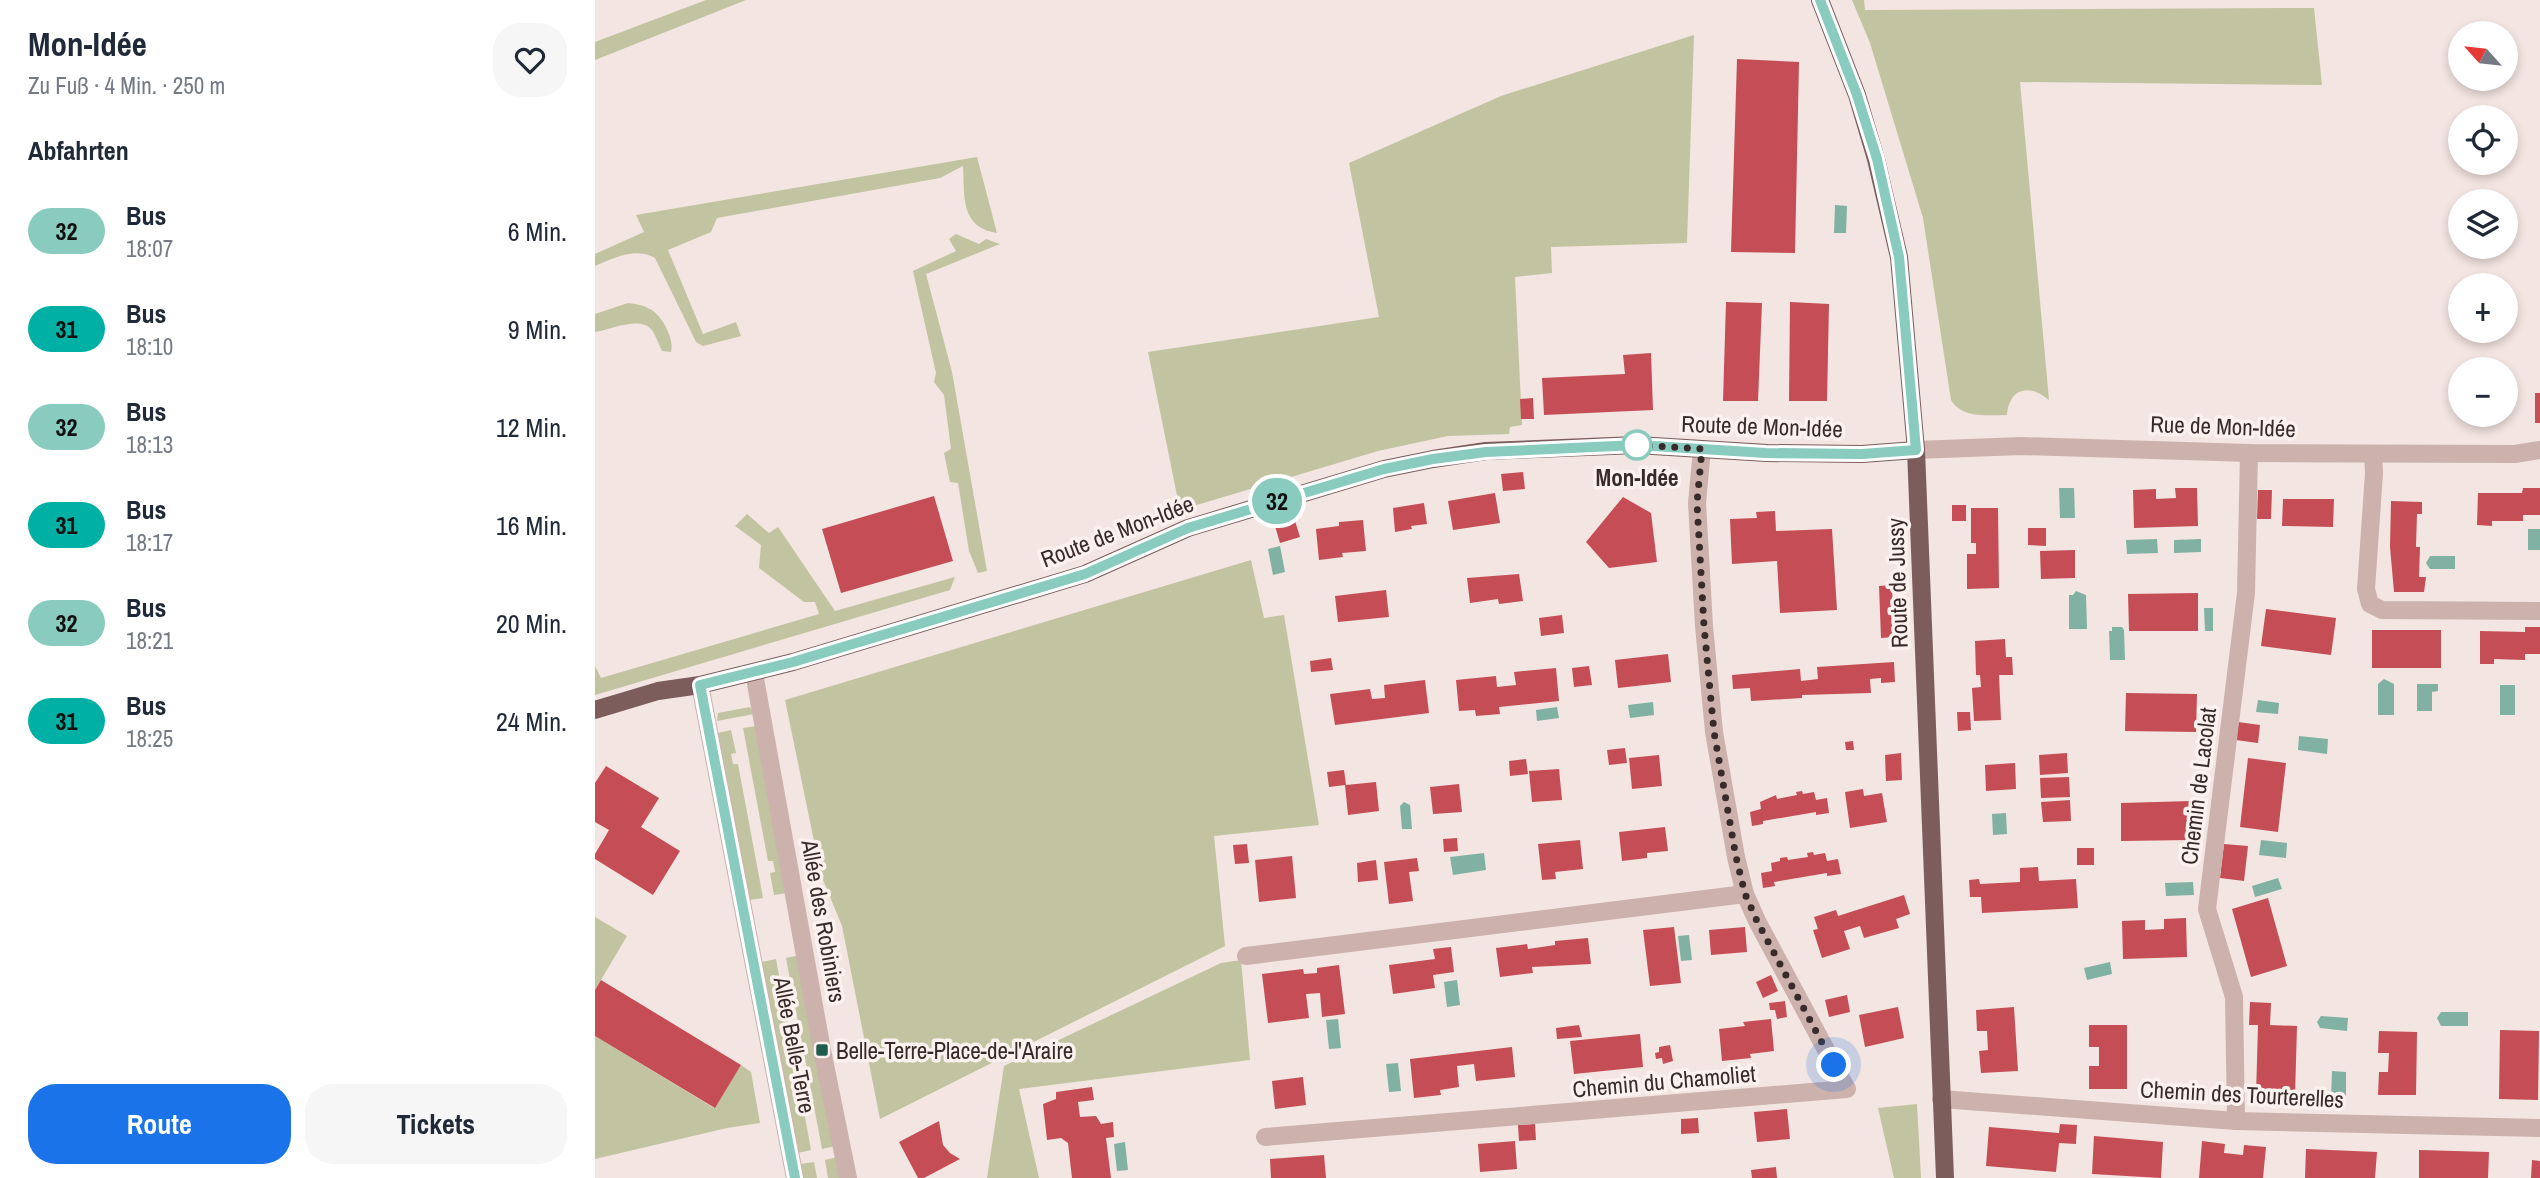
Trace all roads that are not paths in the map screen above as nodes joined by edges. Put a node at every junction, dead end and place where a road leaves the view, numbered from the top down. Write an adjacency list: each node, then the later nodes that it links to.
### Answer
1 (1820, 0): 3 (main road, Route de Jussy)
2 (1702, 449): 3 (main road, Route de Mon-Idée); 8 (main road, Route de Mon-Idée); 11 (street, Chemin du Chamoliet)
3 (1916, 450): 4 (street, Rue de Mon-Idée); 13 (main road, Route de Jussy)
4 (2249, 453): 6 (street, Rue de Mon-Idée); 14 (street, Chemin de Lacolat)
5 (2537, 453): 6 (street, Rue de Mon-Idée)
6 (2373, 454): 7 (street)
7 (2540, 611)
8 (754, 673): 9 (main road, Route de Mon-Idée); 18 (street, Allée des Robiniers)
9 (700, 685): 10 (main road, Route de Mon-Idée); 17 (street, Allée Belle-Terre)
10 (595, 710)
11 (1745, 894): 12 (street); 16 (street, Chemin du Chamoliet)
12 (1246, 956)
13 (1941, 1099): 14 (street, Chemin des Tourterelles); 19 (main road, Route de Jussy)
14 (2236, 1121): 15 (street, Chemin des Tourterelles)
15 (2540, 1128)
16 (1265, 1137)
17 (795, 1178)
18 (848, 1178)
19 (1945, 1178)

